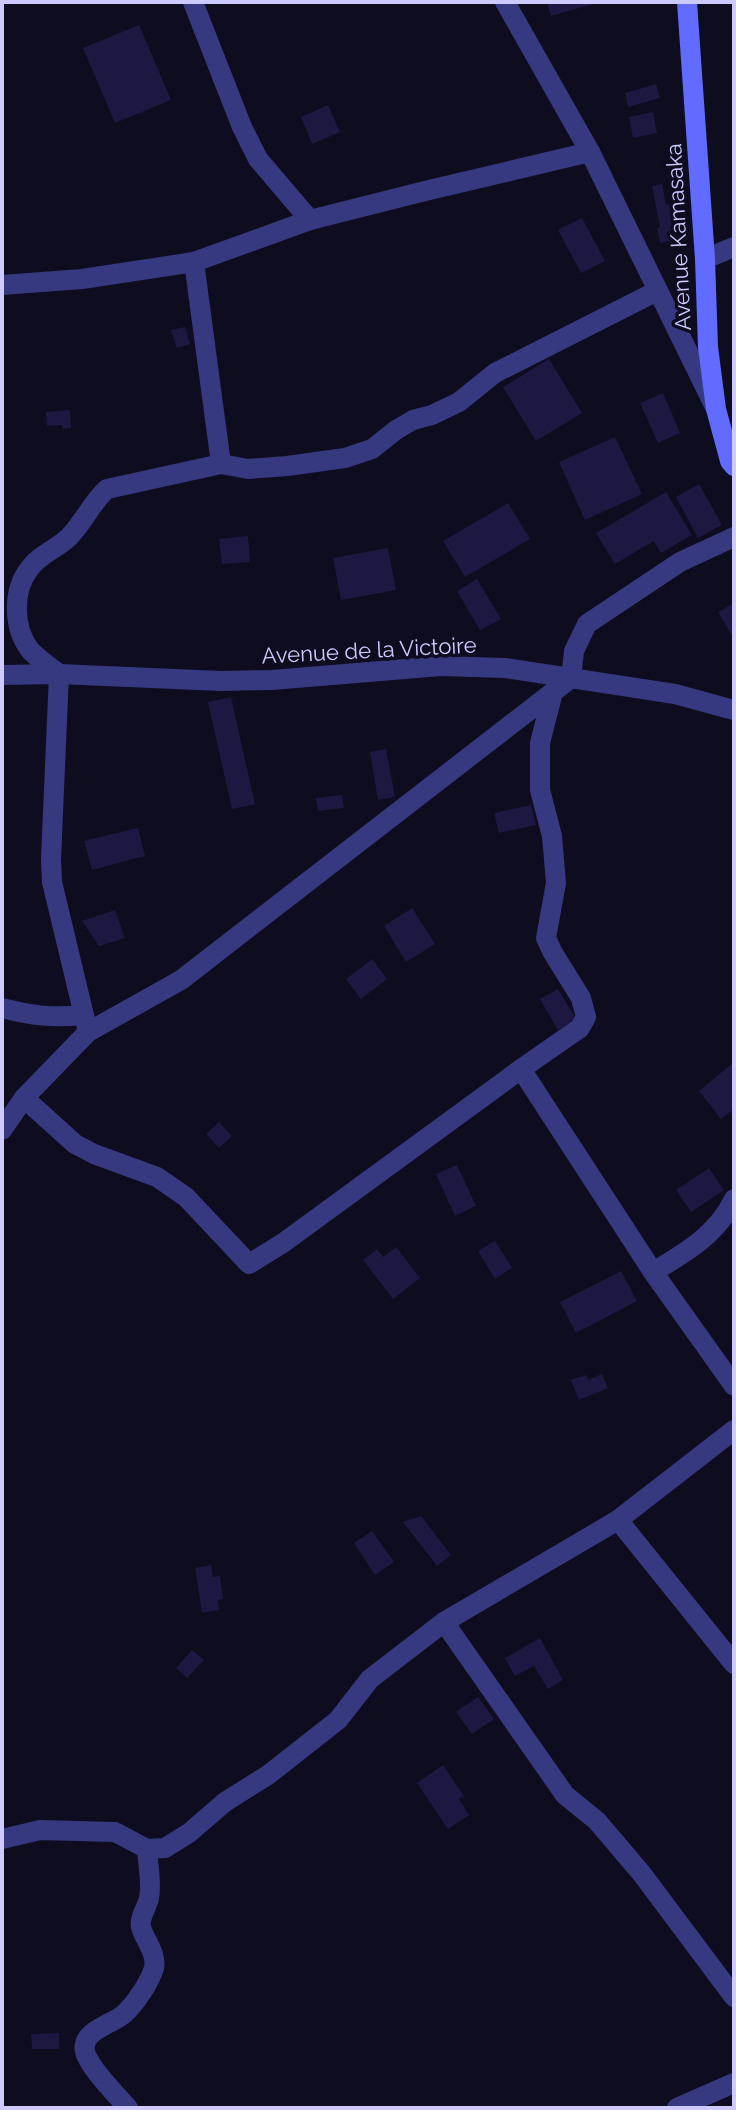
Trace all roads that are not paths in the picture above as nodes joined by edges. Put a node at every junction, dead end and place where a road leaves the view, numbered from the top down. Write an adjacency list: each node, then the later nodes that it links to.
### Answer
1 (193, 2): 5 (street)
2 (505, 2): 4 (street)
3 (687, 2): 7 (street, Avenue Kamasaka)
4 (590, 152): 5 (street); 10 (street)
5 (310, 220): 8 (street)
6 (734, 247): 7 (street)
7 (705, 259): 11 (street, Avenue Kamasaka)
8 (194, 262): 9 (street); 12 (street)
9 (2, 285)
10 (657, 291): 11 (street); 12 (street)
11 (716, 409): 13 (street, Avenue Kamasaka)
12 (221, 464): 15 (street)
13 (734, 466)
14 (734, 537): 17 (street)
15 (59, 674): 16 (street, Avenue de la Victoire); 17 (street, Avenue de la Victoire); 21 (street)
16 (2, 675)
17 (571, 678): 18 (street); 19 (street, Avenue de la Victoire)
18 (553, 692): 21 (street); 22 (street)
19 (734, 710)
20 (2, 1008): 21 (street)
21 (86, 1023): 23 (street)
22 (521, 1069): 23 (street); 26 (street)
23 (24, 1098): 24 (street)
24 (2, 1130)
25 (734, 1199): 26 (street)
26 (653, 1272): 27 (street)
27 (734, 1386)
28 (734, 1430): 29 (street)
29 (618, 1520): 30 (street); 31 (street)
30 (444, 1622): 33 (street); 34 (street)
31 (734, 1664)
32 (2, 1839): 33 (street)
33 (147, 1849): 36 (street)
34 (734, 1997)
35 (734, 2083): 37 (street)
36 (128, 2108)
37 (677, 2108)

